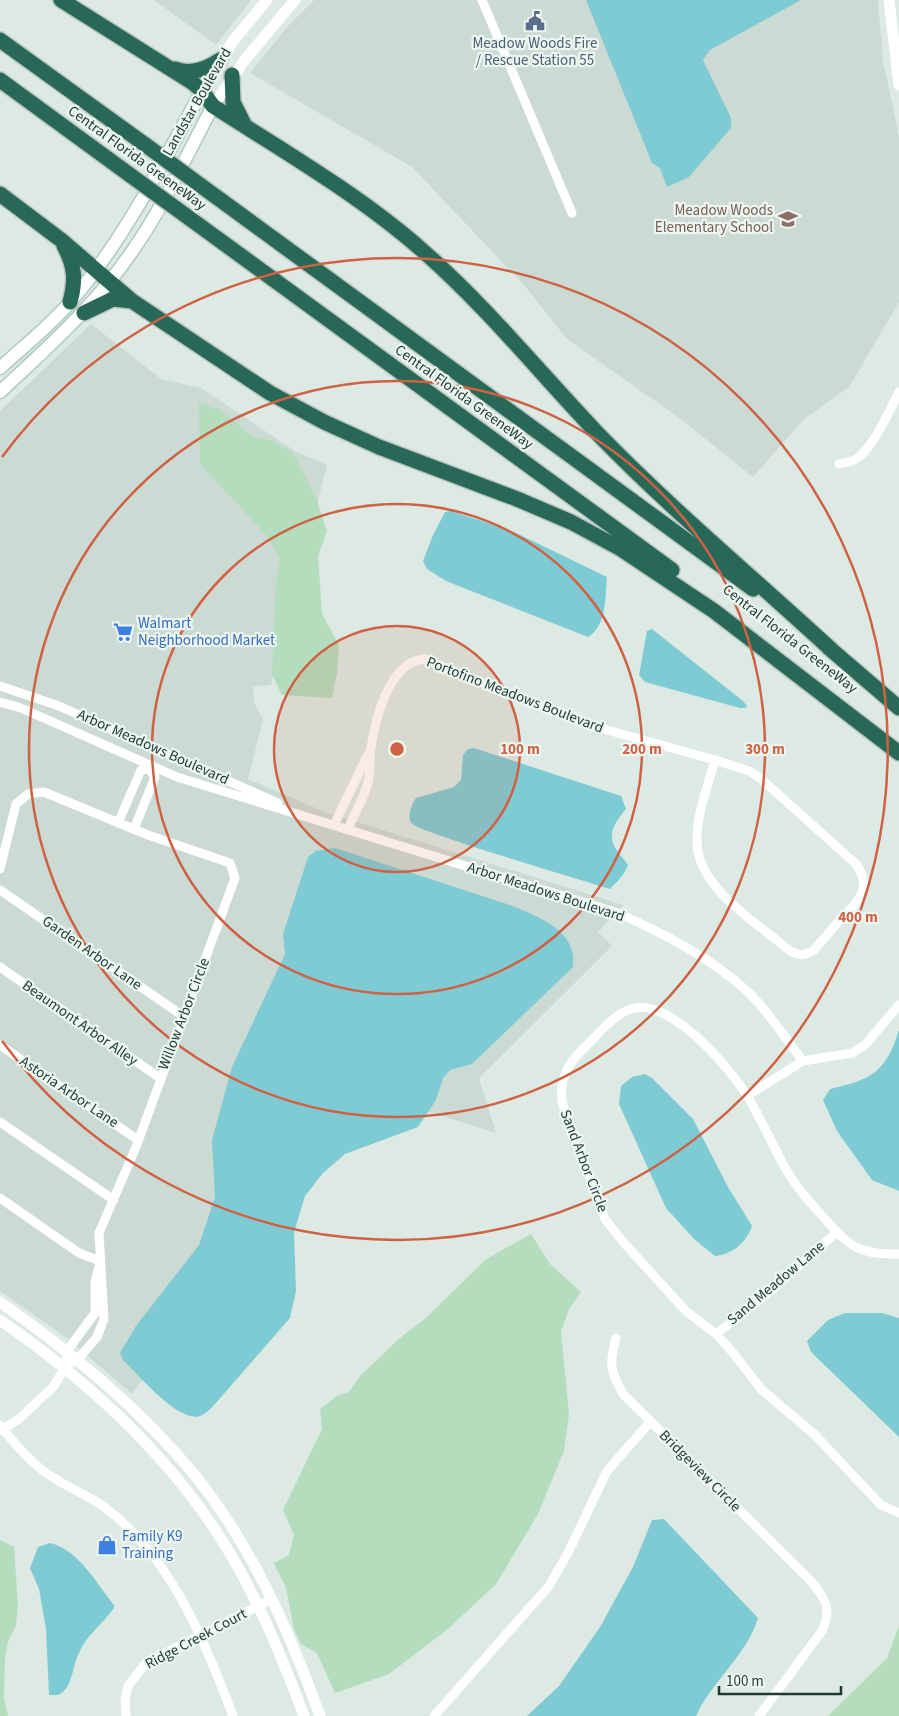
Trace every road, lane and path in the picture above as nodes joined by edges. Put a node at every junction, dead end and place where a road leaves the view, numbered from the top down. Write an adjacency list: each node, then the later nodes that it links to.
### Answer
1 (61, 0): 8 (highway)
2 (267, 0): 7 (street, Landstar Boulevard)
3 (294, 0): 9 (street, Landstar Boulevard)
4 (482, 0): 16 (street)
5 (889, 0): 11 (street)
6 (0, 40): 27 (highway, Central Florida GreeneWay, bridge)
7 (220, 60): 8 (highway); 12 (street, Landstar Boulevard)
8 (168, 66): 12 (highway)
9 (232, 76): 13 (street, Landstar Boulevard); 14 (highway)
10 (0, 80): 33 (highway, Central Florida GreeneWay, bridge)
11 (899, 85)
12 (202, 91): 13 (highway); 18 (main road, Landstar Boulevard)
13 (212, 106): 14 (highway); 19 (main road, Landstar Boulevard)
14 (247, 127): 27 (highway)
15 (0, 194): 17 (highway)
16 (572, 213)
17 (61, 240): 18 (highway); 21 (highway)
18 (96, 270): 19 (highway); 21 (main road, Landstar Boulevard)
19 (109, 283): 20 (highway); 22 (main road, Landstar Boulevard)
20 (132, 301): 22 (highway); 33 (highway)
21 (70, 302): 23 (main road, Landstar Boulevard)
22 (84, 313): 24 (main road, Landstar Boulevard)
23 (0, 368)
24 (0, 392)
25 (899, 392): 26 (street)
26 (839, 464)
27 (836, 654): 30 (highway, Central Florida GreeneWay)
28 (0, 686): 31 (street, Arbor Meadows Boulevard)
29 (0, 702): 35 (street, Arbor Meadows Boulevard)
30 (899, 708)
31 (158, 748): 35 (street); 40 (street, Arbor Meadows Boulevard)
32 (371, 749): 34 (street, Portofino Meadows Boulevard); 36 (street, Portofino Meadows Boulevard); 38 (street, Portofino Meadows Boulevard)
33 (899, 753)
34 (715, 760): 34 (street, Portofino Meadows Boulevard)
35 (150, 767): 37 (street); 39 (street); 40 (street, Arbor Meadows Boulevard)
36 (350, 790): 38 (street); 42 (street, Portofino Meadows Boulevard)
37 (129, 796): 39 (street); 41 (street)
38 (363, 796): 44 (street, Portofino Meadows Boulevard)
39 (145, 802): 43 (street)
40 (303, 815): 42 (street, Arbor Meadows Boulevard)
41 (118, 823): 43 (street); 45 (street)
42 (334, 825): 44 (street, Arbor Meadows Boulevard)
43 (134, 829): 49 (street, Willow Arbor Circle)
44 (348, 829): 51 (street, Arbor Meadows Boulevard)
45 (0, 869)
46 (0, 890): 49 (street, Garden Arbor Lane)
47 (0, 967): 52 (street, Beaumont Arbor Alley)
48 (899, 1005): 51 (street)
49 (183, 1016): 52 (street, Willow Arbor Circle)
50 (0, 1045): 55 (street, Astoria Arbor Lane)
51 (802, 1061): 53 (street)
52 (160, 1078): 55 (street, Willow Arbor Circle)
53 (747, 1096): 58 (street, Sand Arbor Circle); 63 (street, Sand Arbor Circle)
54 (0, 1122): 57 (street)
55 (138, 1140): 57 (street, Willow Arbor Circle)
56 (0, 1198): 60 (street)
57 (114, 1200): 60 (street, Willow Arbor Circle)
58 (837, 1232): 59 (street, Sand Arbor Circle); 63 (street, Sand Meadow Lane)
59 (899, 1254)
60 (100, 1261): 65 (street, Willow Arbor Circle); 66 (street, Willow Arbor Circle)
61 (0, 1302): 65 (street)
62 (0, 1320): 67 (street)
63 (716, 1334): 72 (street, Sand Arbor Circle)
64 (616, 1338): 68 (street)
65 (67, 1351): 66 (street); 67 (street)
66 (78, 1359): 67 (street, Willow Arbor Circle); 70 (street)
67 (66, 1367): 69 (street); 71 (street)
68 (650, 1422): 80 (street, Bridgeview Circle); 81 (street, Bridgeview Circle)
69 (1, 1429): 75 (street)
70 (197, 1478): 71 (street); 73 (street)
71 (184, 1487): 74 (street)
72 (899, 1513)
73 (272, 1599): 74 (street, Ridge Creek Court); 79 (street)
74 (259, 1606): 75 (street, Ridge Creek Court); 78 (street)
75 (199, 1635): 76 (street, Ridge Creek Court); 77 (street)
76 (126, 1716)
77 (233, 1716)
78 (304, 1716)
79 (320, 1716)
80 (434, 1716)
81 (759, 1716)

